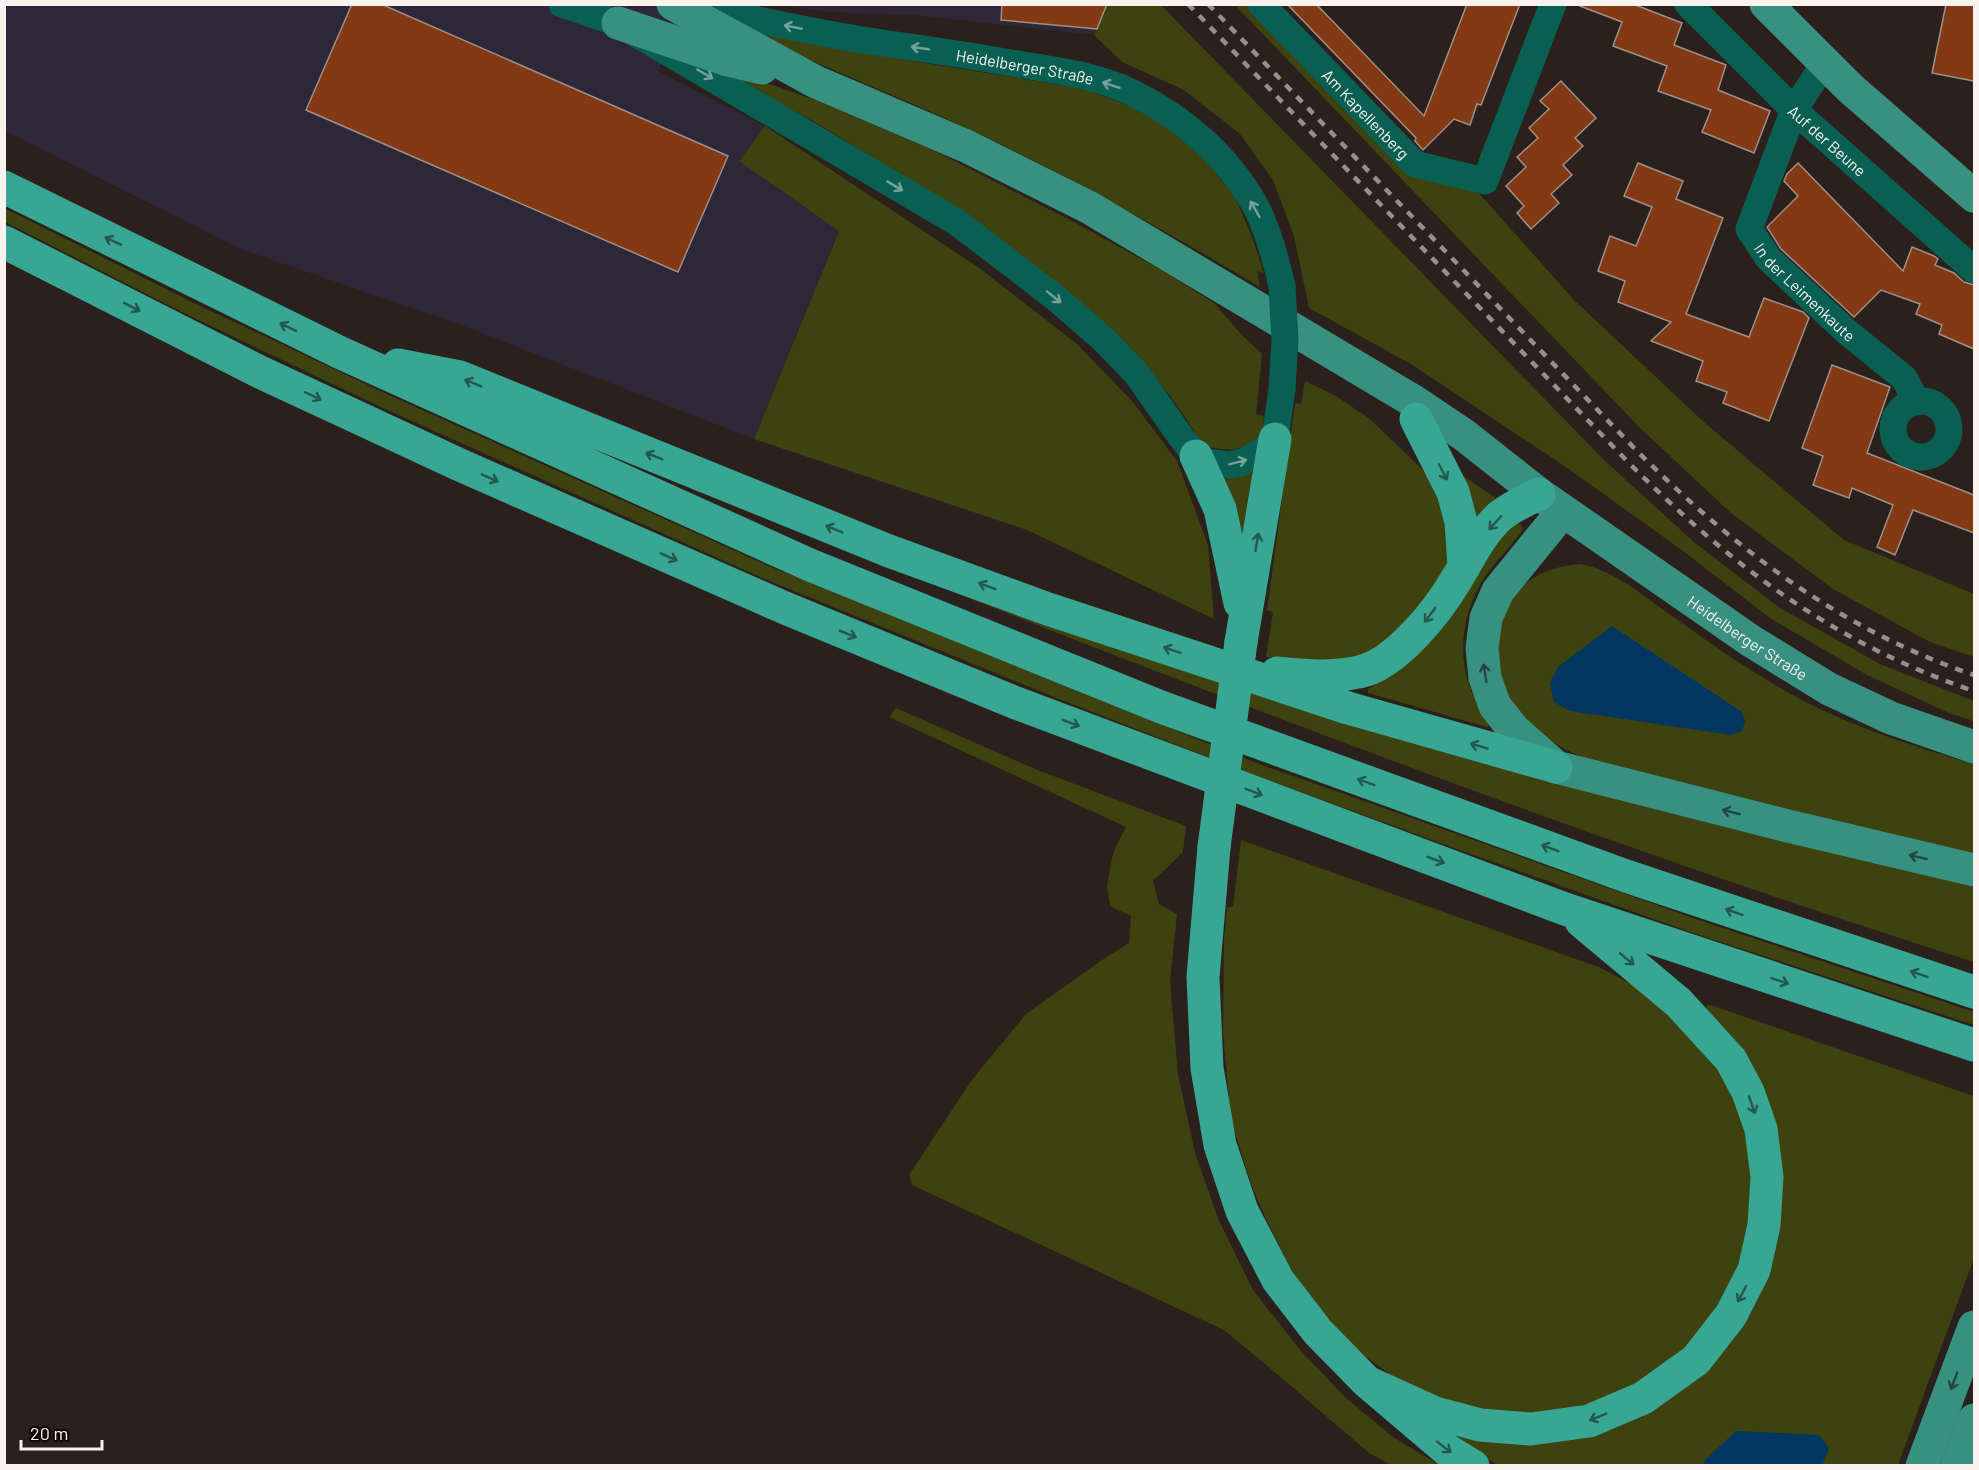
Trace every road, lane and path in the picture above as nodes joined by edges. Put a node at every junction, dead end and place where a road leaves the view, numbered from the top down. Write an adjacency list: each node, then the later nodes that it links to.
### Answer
1 (562, 4): 8 (street)
2 (674, 4): 10 (main road)
3 (688, 4): 20 (street, Heidelberger Straße, one-way to 3, bridge)
4 (1261, 4): 5 (street, Am Kapellenberg)
5 (1553, 4)
6 (1688, 4): 11 (street, Auf der Beune)
7 (1766, 4): 9 (main road)
8 (618, 23): 10 (main road); 21 (street, one-way to 21)
9 (1824, 64): 11 (street, In der Leimenkaute); 13 (main road)
10 (816, 82): 16 (main road, Heidelberger Straße)
11 (1794, 110): 15 (street, Auf der Beune); 18 (street, In der Leimenkaute)
12 (4, 188): 17 (highway, one-way to 12)
13 (1974, 196)
14 (4, 242): 28 (highway, one-way to 28)
15 (1974, 270)
16 (1239, 295): 19 (main road, Heidelberger Straße); 22 (main road, Heidelberger Straße)
17 (341, 353): 24 (highway, one-way to 17); 29 (highway, one-way to 17)
18 (1917, 402)
19 (1416, 419): 22 (main road, Heidelberger Straße); 23 (highway, one-way to 23)
20 (1275, 439): 21 (street, one-way to 20); 24 (highway, one-way to 20)
21 (1196, 456): 24 (highway)
22 (1551, 502): 23 (highway, one-way to 23); 25 (main road, Heidelberger Straße); 26 (main road, one-way to 22)
23 (1464, 567): 24 (highway, one-way to 24)
24 (1237, 643): 26 (highway, one-way to 24); 32 (highway, bridge)
25 (1974, 747)
26 (1556, 767): 27 (main road, one-way to 26)
27 (1974, 870)
28 (1565, 909): 30 (highway, one-way to 30); 32 (highway, one-way to 32)
29 (1974, 992)
30 (1974, 1045)
31 (1974, 1327): 35 (main road, one-way to 35)
32 (1367, 1382): 34 (highway, one-way to 34)
33 (1974, 1420): 36 (main road)
34 (1473, 1466)
35 (1922, 1466)
36 (1957, 1466)

